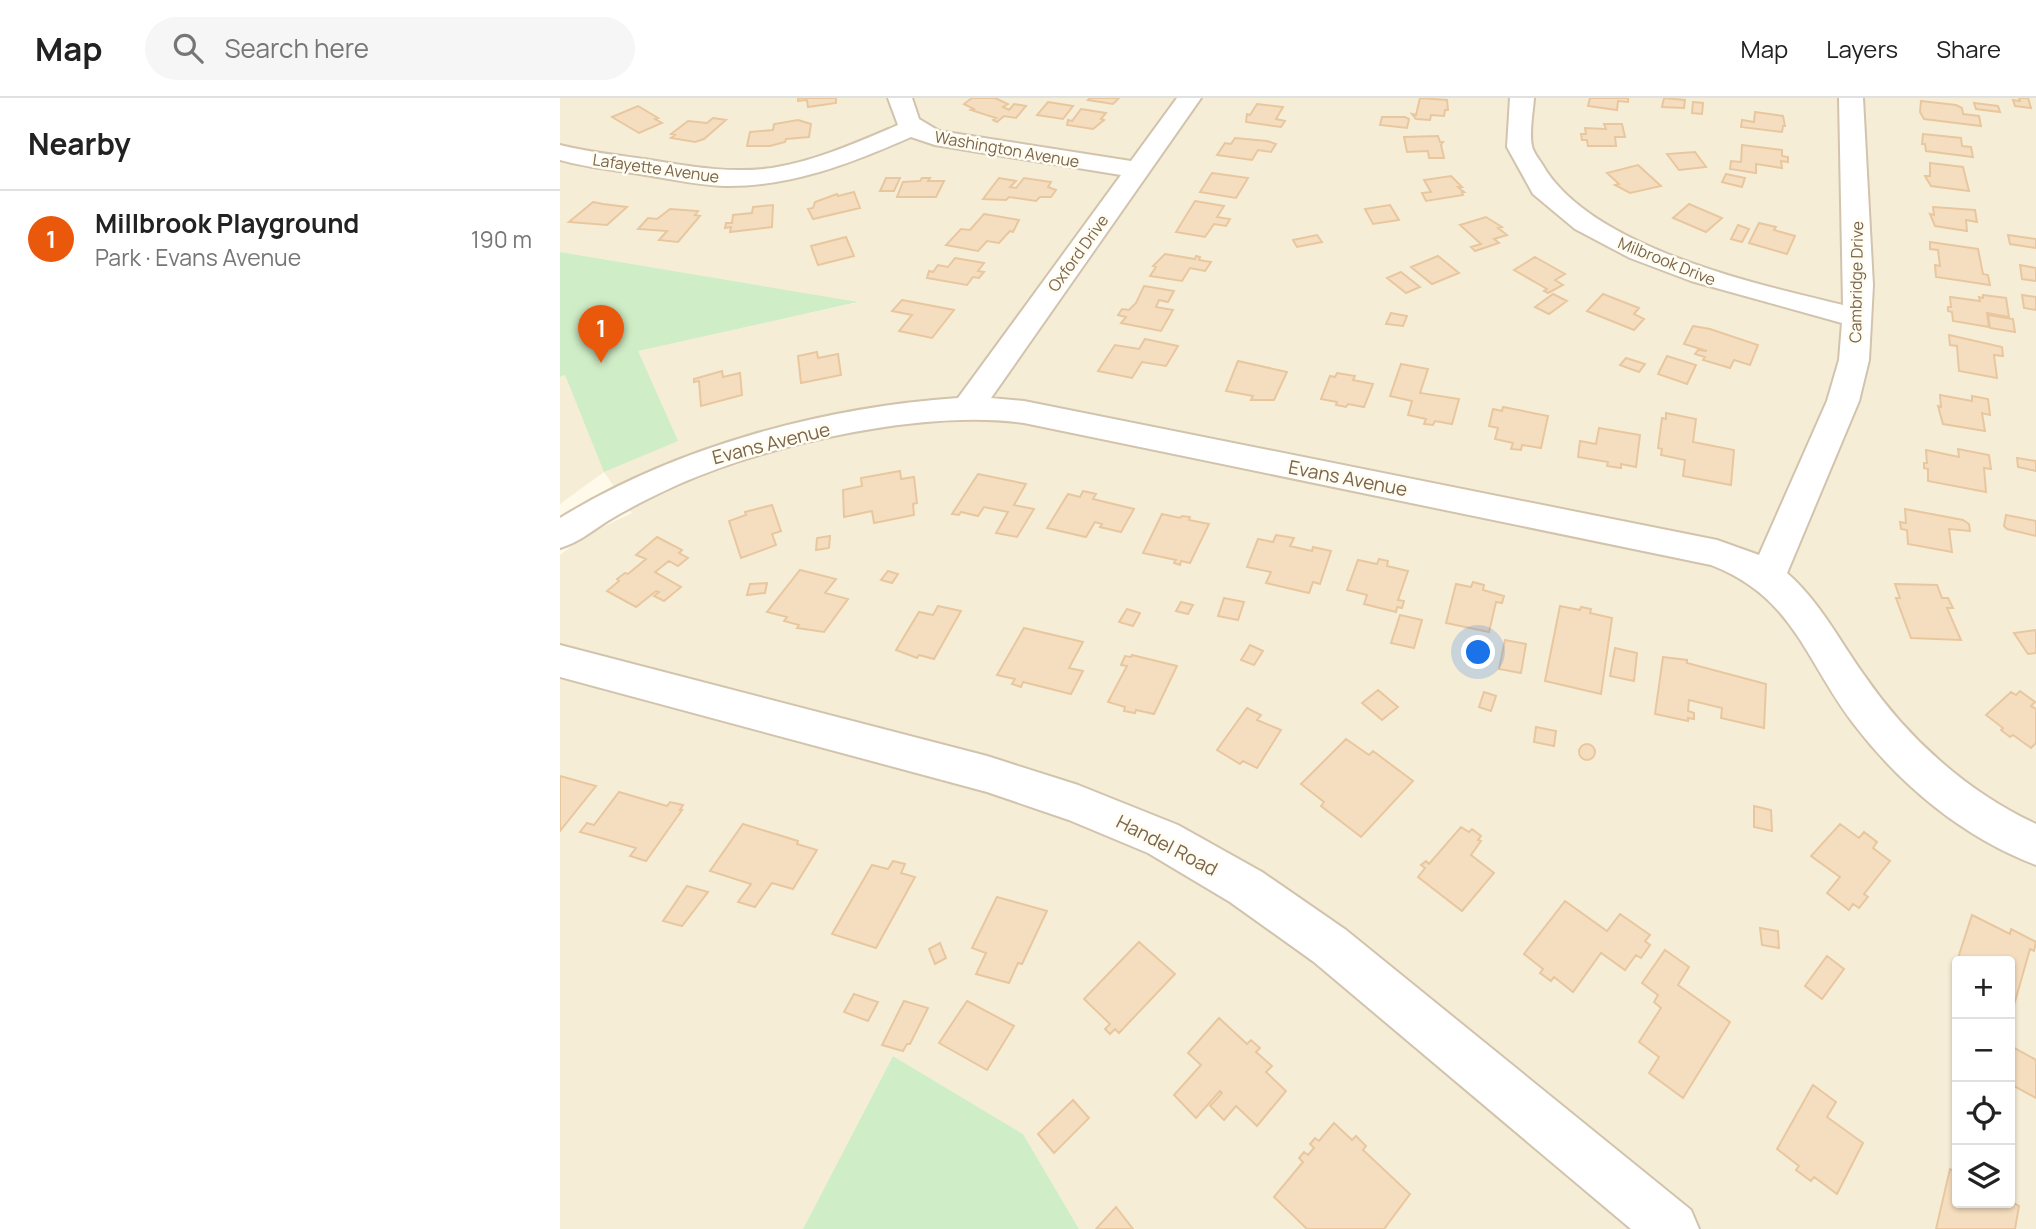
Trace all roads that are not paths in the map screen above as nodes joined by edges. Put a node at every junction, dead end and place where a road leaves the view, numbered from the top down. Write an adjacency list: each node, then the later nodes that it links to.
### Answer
1 (900, 98): 5 (street, Washington Avenue)
2 (1189, 98): 7 (street, Oxford Drive)
3 (1522, 98): 8 (street, Milbrook Drive)
4 (1852, 98): 8 (street, Cambridge Drive)
5 (912, 128): 6 (street, Lafayette Avenue); 7 (street, Washington Avenue)
6 (560, 152)
7 (1137, 170): 9 (street, Oxford Drive)
8 (1858, 318): 11 (street, Cambridge Drive)
9 (968, 407): 10 (street, Evans Avenue); 11 (street, Evans Avenue)
10 (560, 535)
11 (1768, 575): 13 (street, Evans Avenue)
12 (560, 661): 14 (street, Handel Road)
13 (2036, 845)
14 (1672, 1229)

